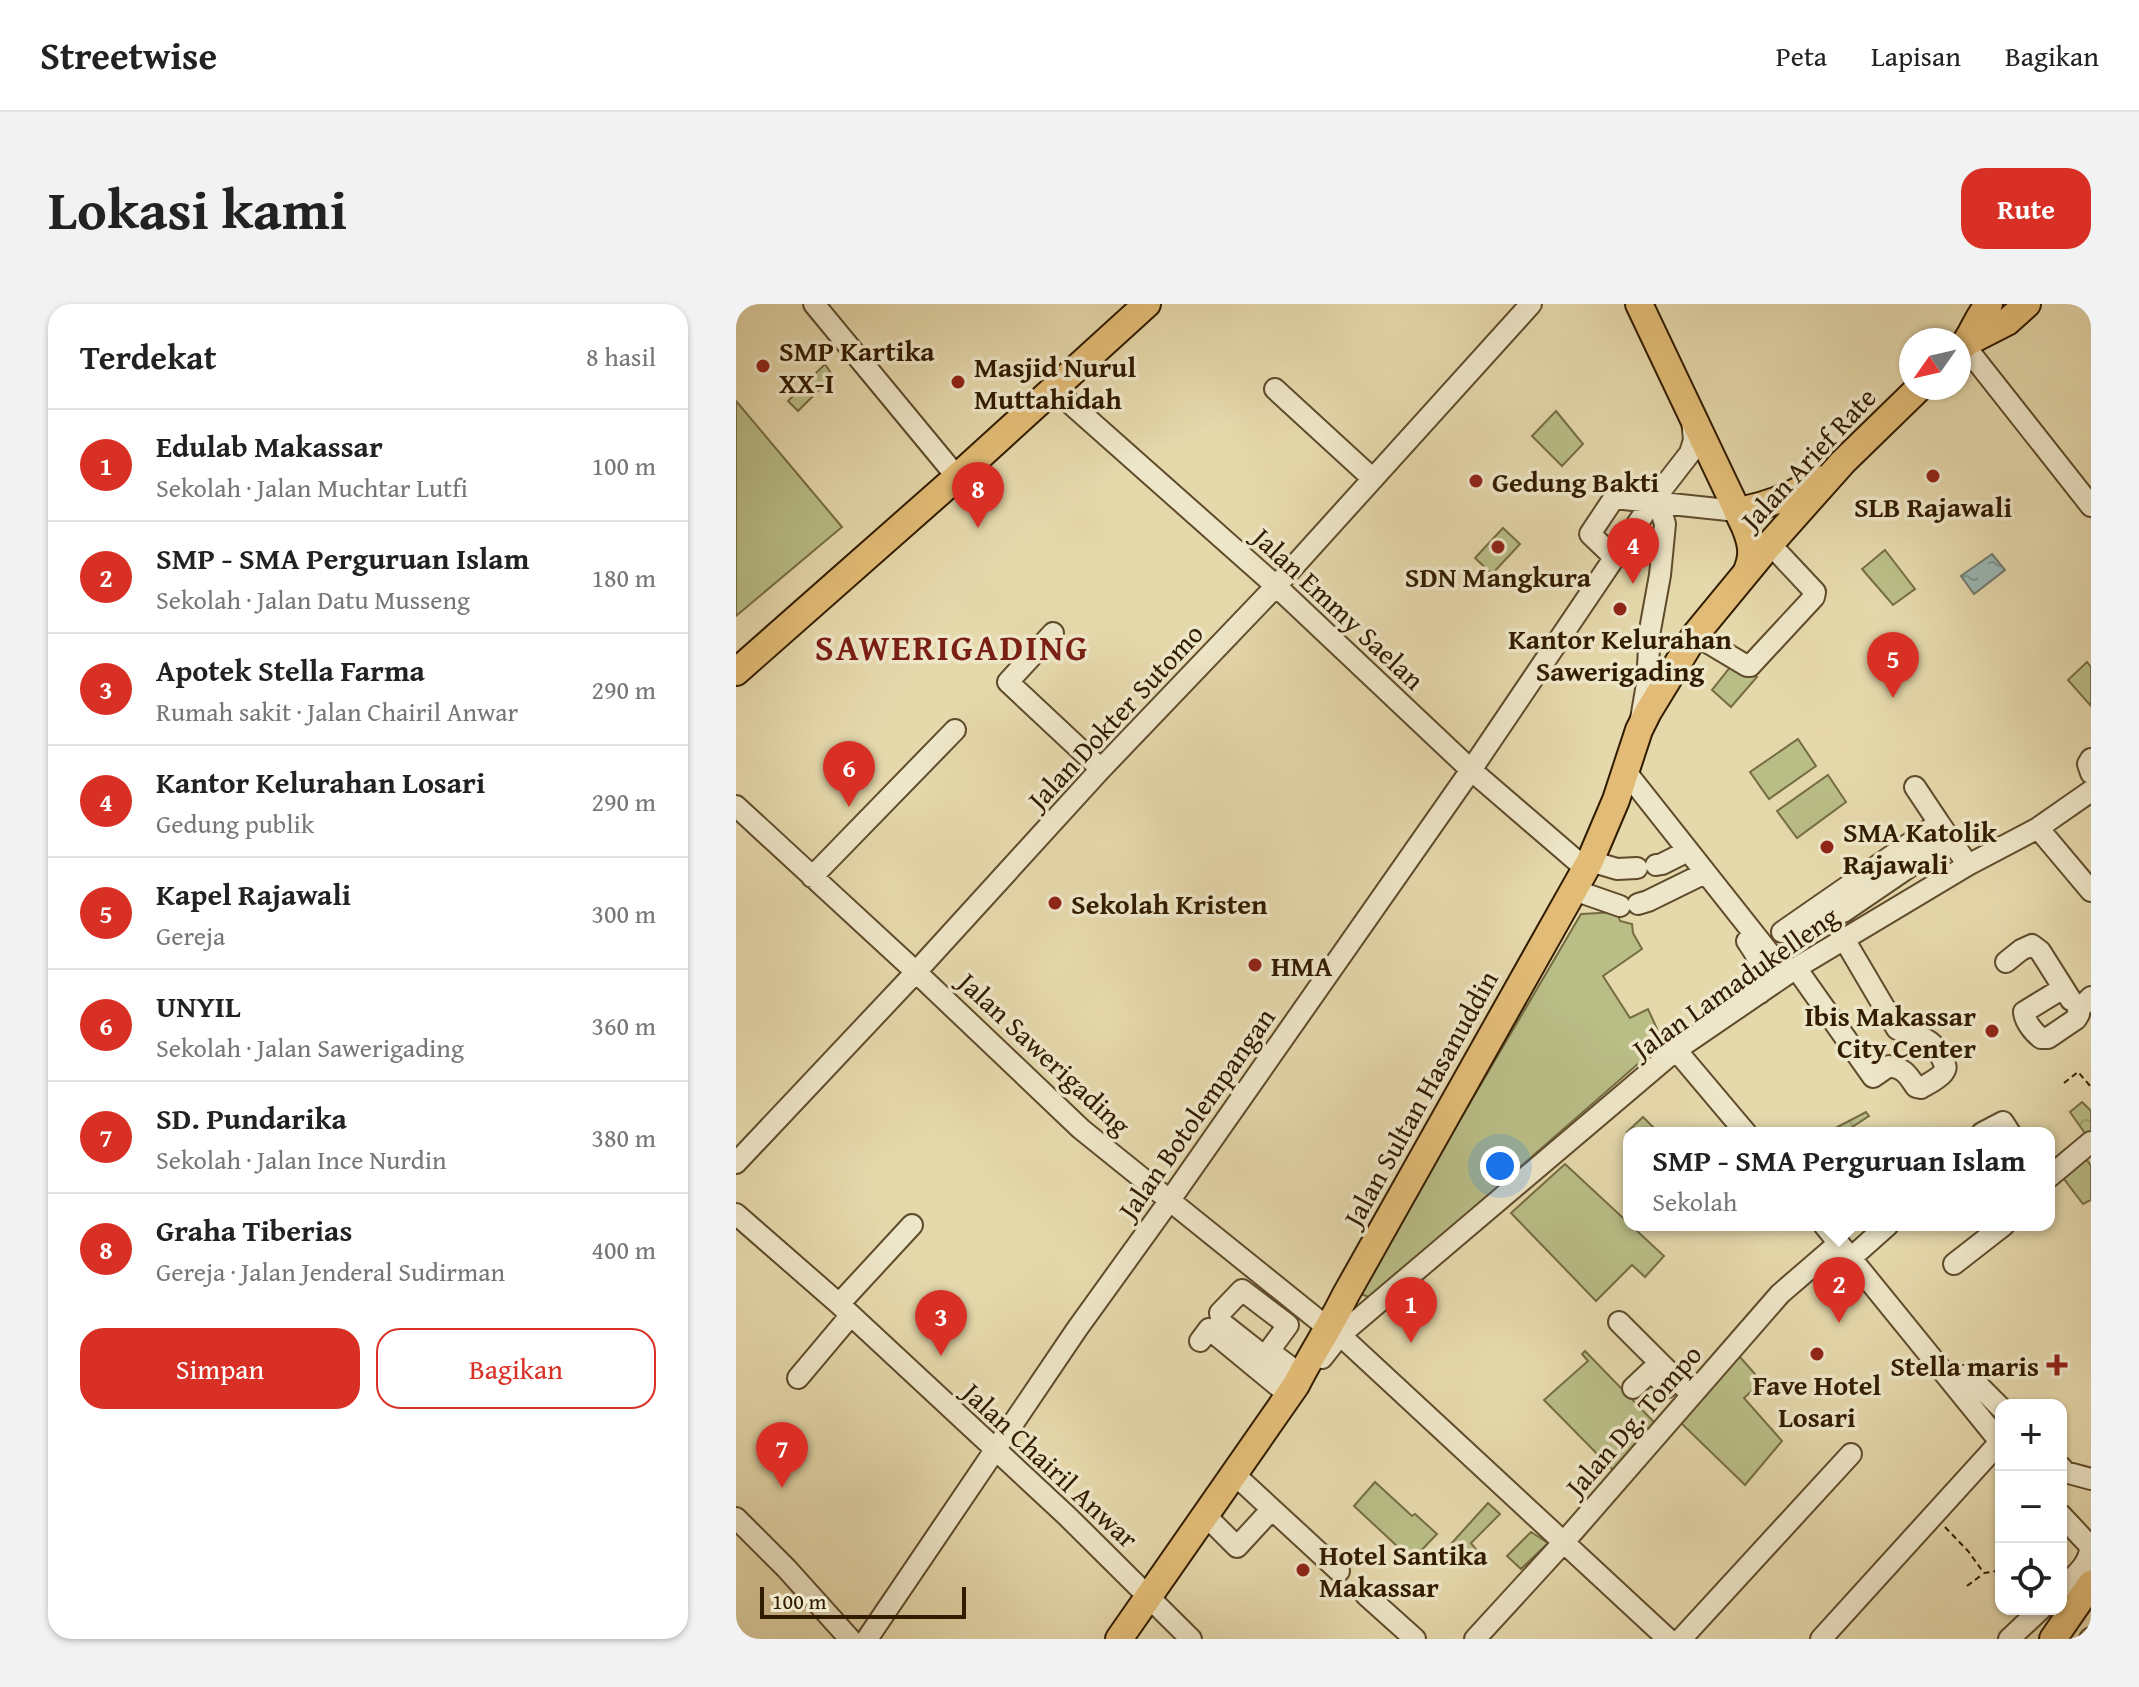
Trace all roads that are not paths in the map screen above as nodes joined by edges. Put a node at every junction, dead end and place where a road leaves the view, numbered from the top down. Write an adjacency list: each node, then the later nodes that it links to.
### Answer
1 (814, 304): 15 (street)
2 (1147, 304): 10 (main road)
3 (1531, 304): 16 (street, Jalan Dokter Sutomo)
4 (1639, 304): 12 (main road)
5 (2027, 304): 8 (main road)
6 (1986, 305): 7 (main road)
7 (1971, 331)
8 (1971, 342)
9 (1971, 356): 18 (street)
10 (1054, 389): 15 (main road); 23 (street, Jalan Emmy Saelan)
11 (1275, 389): 16 (street)
12 (1686, 400): 17 (street, Jalan Botolempangan); 19 (main road)
13 (1907, 400): 14 (main road, Jalan Arief Rate)
14 (1843, 462): 19 (main road); 20 (main road, Jalan Arief Rate)
15 (957, 477): 26 (main road)
16 (1373, 479): 23 (street, Jalan Dokter Sutomo)
17 (1655, 502): 19 (street); 21 (street, Jalan Botolempangan); 21 (street); 28 (street)
18 (2091, 506)
19 (1737, 511): 22 (main road)
20 (1770, 544): 22 (main road, Jalan Arief Rate); 25 (street)
21 (1614, 557): 31 (street, Jalan Botolempangan)
22 (1746, 573): 25 (main road, Jalan Sultan Hasanuddin)
23 (1276, 586): 30 (street, Jalan Dokter Sutomo); 31 (street, Jalan Emmy Saelan)
24 (1053, 633): 30 (street)
25 (1695, 635): 28 (main road, Jalan Sultan Hasanuddin)
26 (736, 672)
27 (955, 730): 43 (street)
28 (1639, 730): 32 (main road, Jalan Sultan Hasanuddin)
29 (2091, 759): 33 (street)
30 (1101, 769): 49 (street, Jalan Dokter Sutomo)
31 (1471, 770): 41 (street, Jalan Emmy Saelan); 57 (street, Jalan Botolempangan)
32 (1626, 772): 39 (street); 41 (main road, Jalan Sultan Hasanuddin)
33 (2091, 773)
34 (1915, 787): 38 (street)
35 (2091, 791): 37 (street, Jalan Lamadukelleng)
36 (736, 806): 43 (street, Jalan Sawerigading)
37 (2038, 828): 40 (street, Jalan Lamadukelleng); 44 (street)
38 (1945, 831): 40 (street); 45 (street)
39 (1688, 851): 41 (street); 42 (street)
40 (1968, 865): 46 (street, Jalan Lamadukelleng)
41 (1584, 873): 42 (street); 69 (main road, Jalan Sultan Hasanuddin)
42 (1705, 873): 48 (street); 50 (street)
43 (812, 877): 49 (street, Jalan Sawerigading)
44 (2091, 891)
45 (1782, 932)
46 (1844, 939): 48 (street, Jalan Lamadukelleng); 48 (street)
47 (2006, 962): 51 (street)
48 (1796, 968): 50 (street, Jalan Lamadukelleng)
49 (916, 972): 55 (street, Jalan Dokter Sutomo); 57 (street, Jalan Sawerigading)
50 (1760, 993): 52 (street, Jalan Lamadukelleng)
51 (2079, 1000)
52 (1676, 1050): 53 (street); 69 (street, Jalan Lamadukelleng)
53 (1741, 1127)
54 (2091, 1142): 56 (street)
55 (736, 1163)
56 (2055, 1172)
57 (1170, 1200): 65 (street, Jalan Sawerigading); 81 (street, Jalan Botolempangan)
58 (736, 1214): 67 (street, Jalan Chairil Anwar)
59 (912, 1225): 67 (street)
60 (1829, 1231): 63 (street)
61 (1878, 1231): 63 (street, Jalan Dg. Tompo)
62 (1996, 1231): 64 (street)
63 (1845, 1251): 72 (street); 75 (street, Jalan Dg. Tompo)
64 (1954, 1264)
65 (1269, 1280): 66 (street); 69 (street, Jalan Sawerigading)
66 (1254, 1299): 73 (street); 73 (street)
67 (845, 1309): 71 (street); 81 (street, Jalan Chairil Anwar)
68 (1619, 1322): 75 (street)
69 (1334, 1331): 73 (main road, Jalan Sultan Hasanuddin); 90 (street, Jalan Sawerigading)
70 (1200, 1341): 73 (street)
71 (798, 1378)
72 (1953, 1384): 76 (street); 78 (street)
73 (1296, 1385): 84 (main road, Jalan Sultan Hasanuddin)
74 (1633, 1388): 75 (street)
75 (1688, 1400): 90 (street, Jalan Dg. Tompo)
76 (1995, 1402)
77 (1995, 1410): 78 (street)
78 (1981, 1419): 79 (street)
79 (1995, 1436)
80 (1995, 1449): 106 (street)
81 (995, 1451): 96 (street, Jalan Chairil Anwar); 99 (street, Jalan Botolempangan)
82 (1851, 1454): 105 (street)
83 (2064, 1471): 85 (street)
84 (1234, 1474): 86 (street); 87 (main road, Jalan Sultan Hasanuddin)
85 (2091, 1479)
86 (1272, 1509): 87 (street); 92 (street)
87 (1205, 1515): 96 (main road, Jalan Sultan Hasanuddin)
88 (736, 1518): 98 (street)
89 (2067, 1521): 91 (street)
90 (1564, 1542): 103 (street, Jalan Dg. Tompo); 104 (street, Jalan Sawerigading)
91 (2090, 1546): 93 (street)
92 (1339, 1571)
93 (2067, 1583)
94 (2091, 1584): 108 (main road)
95 (1366, 1595): 102 (street)
96 (1150, 1597): 100 (main road, Jalan Sultan Hasanuddin); 101 (street, Jalan Chairil Anwar)
97 (2035, 1615): 107 (street)
98 (850, 1639)
99 (867, 1639)
100 (1119, 1639)
101 (1191, 1639)
102 (1415, 1639)
103 (1475, 1639)
104 (1668, 1639)
105 (1681, 1639)
106 (1821, 1639)
107 (2009, 1639)
108 (2053, 1639)

